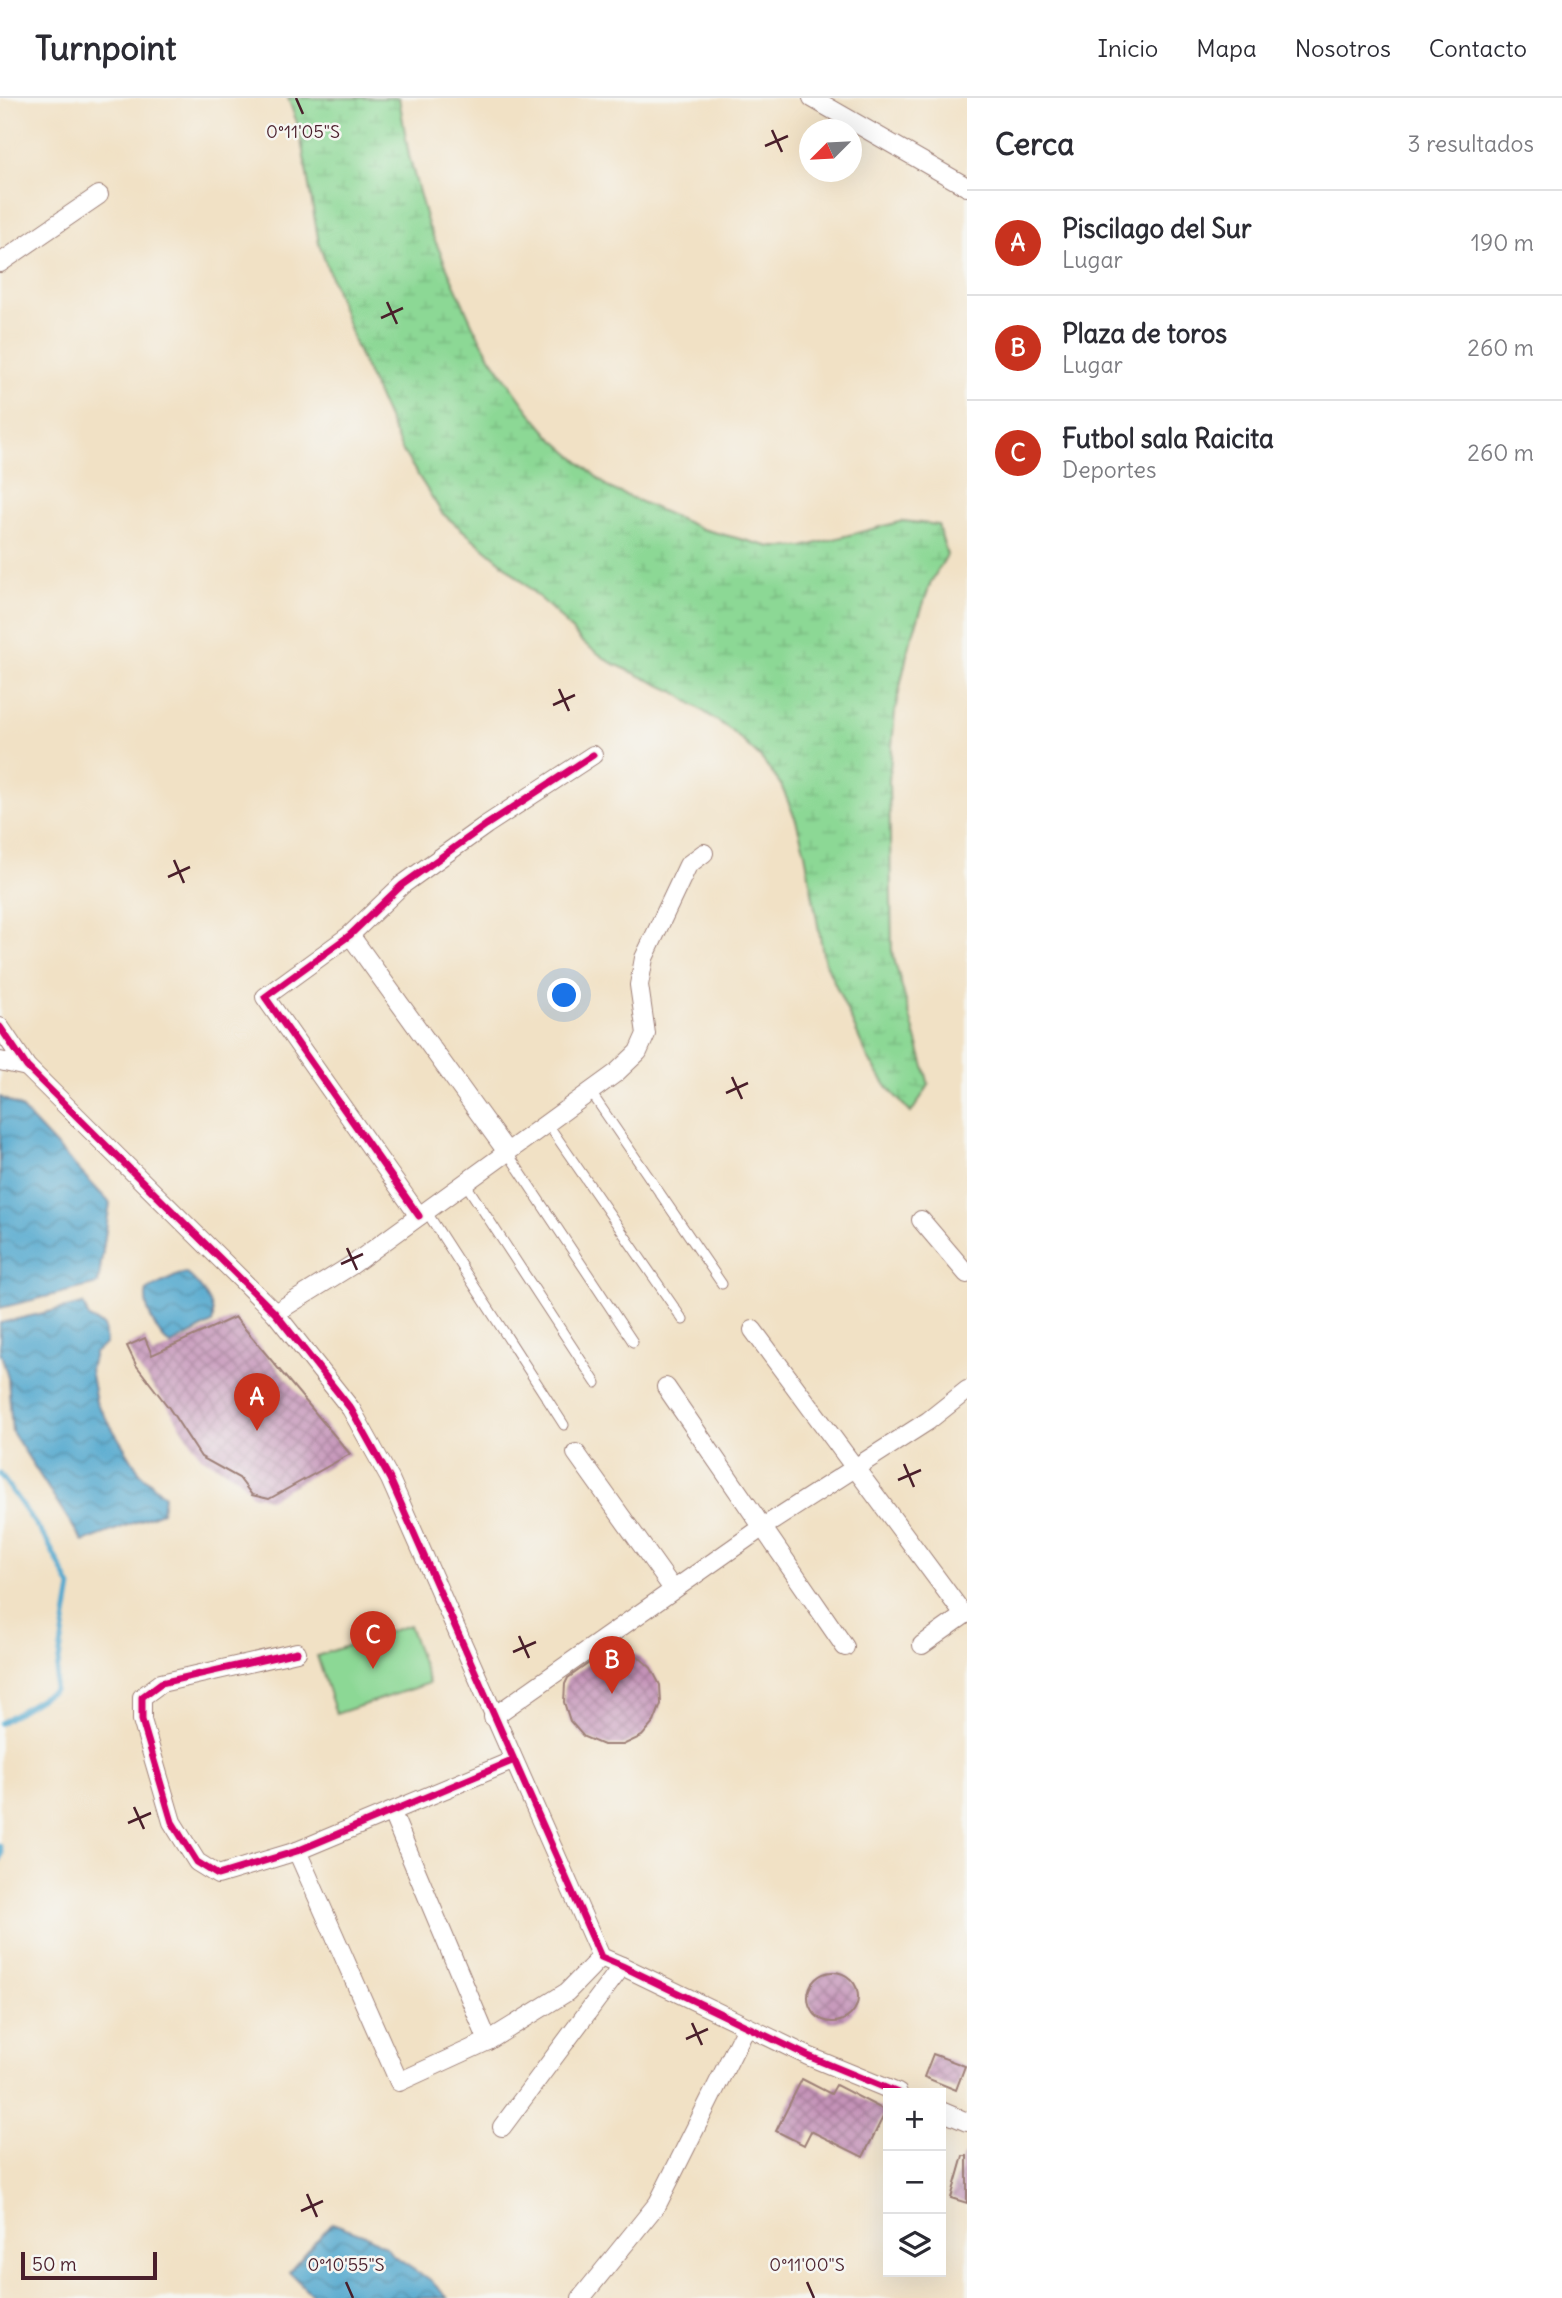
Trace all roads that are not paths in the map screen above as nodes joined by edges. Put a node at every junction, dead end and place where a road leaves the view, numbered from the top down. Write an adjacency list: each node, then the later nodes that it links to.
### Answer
1 (812, 98): 2 (street)
2 (967, 187)
3 (99, 195): 4 (street)
4 (0, 262)
5 (593, 755): 7 (street)
6 (704, 853): 11 (street)
7 (350, 935): 13 (street); 15 (street)
8 (0, 1027): 10 (street)
9 (0, 1061): 10 (street)
10 (27, 1067): 19 (street)
11 (590, 1091): 12 (street); 18 (lane)
12 (547, 1122): 13 (street); 20 (lane)
13 (507, 1152): 14 (street); 22 (lane)
14 (465, 1182): 15 (street); 23 (lane)
15 (423, 1213): 19 (street); 26 (lane)
16 (921, 1220): 17 (street)
17 (967, 1274)
18 (722, 1284)
19 (275, 1313): 35 (street)
20 (683, 1320)
21 (753, 1330): 28 (street)
22 (633, 1342)
23 (596, 1383)
24 (666, 1387): 29 (street)
25 (967, 1390): 28 (street)
26 (564, 1425)
27 (576, 1453): 30 (street)
28 (855, 1469): 29 (street); 31 (street)
29 (763, 1527): 30 (street); 33 (street)
30 (673, 1589): 35 (street)
31 (965, 1614): 32 (street)
32 (922, 1645)
33 (845, 1647)
34 (297, 1651): 38 (street)
35 (493, 1717): 36 (street)
36 (512, 1761): 37 (street); 39 (street)
37 (392, 1812): 38 (street); 42 (street)
38 (297, 1852): 42 (street)
39 (600, 1957): 40 (street); 42 (street)
40 (622, 1966): 41 (street); 46 (street)
41 (746, 2027): 43 (street); 47 (street)
42 (488, 2041)
43 (886, 2088)
44 (946, 2113): 45 (street)
45 (967, 2122)
46 (502, 2127)
47 (581, 2298)

